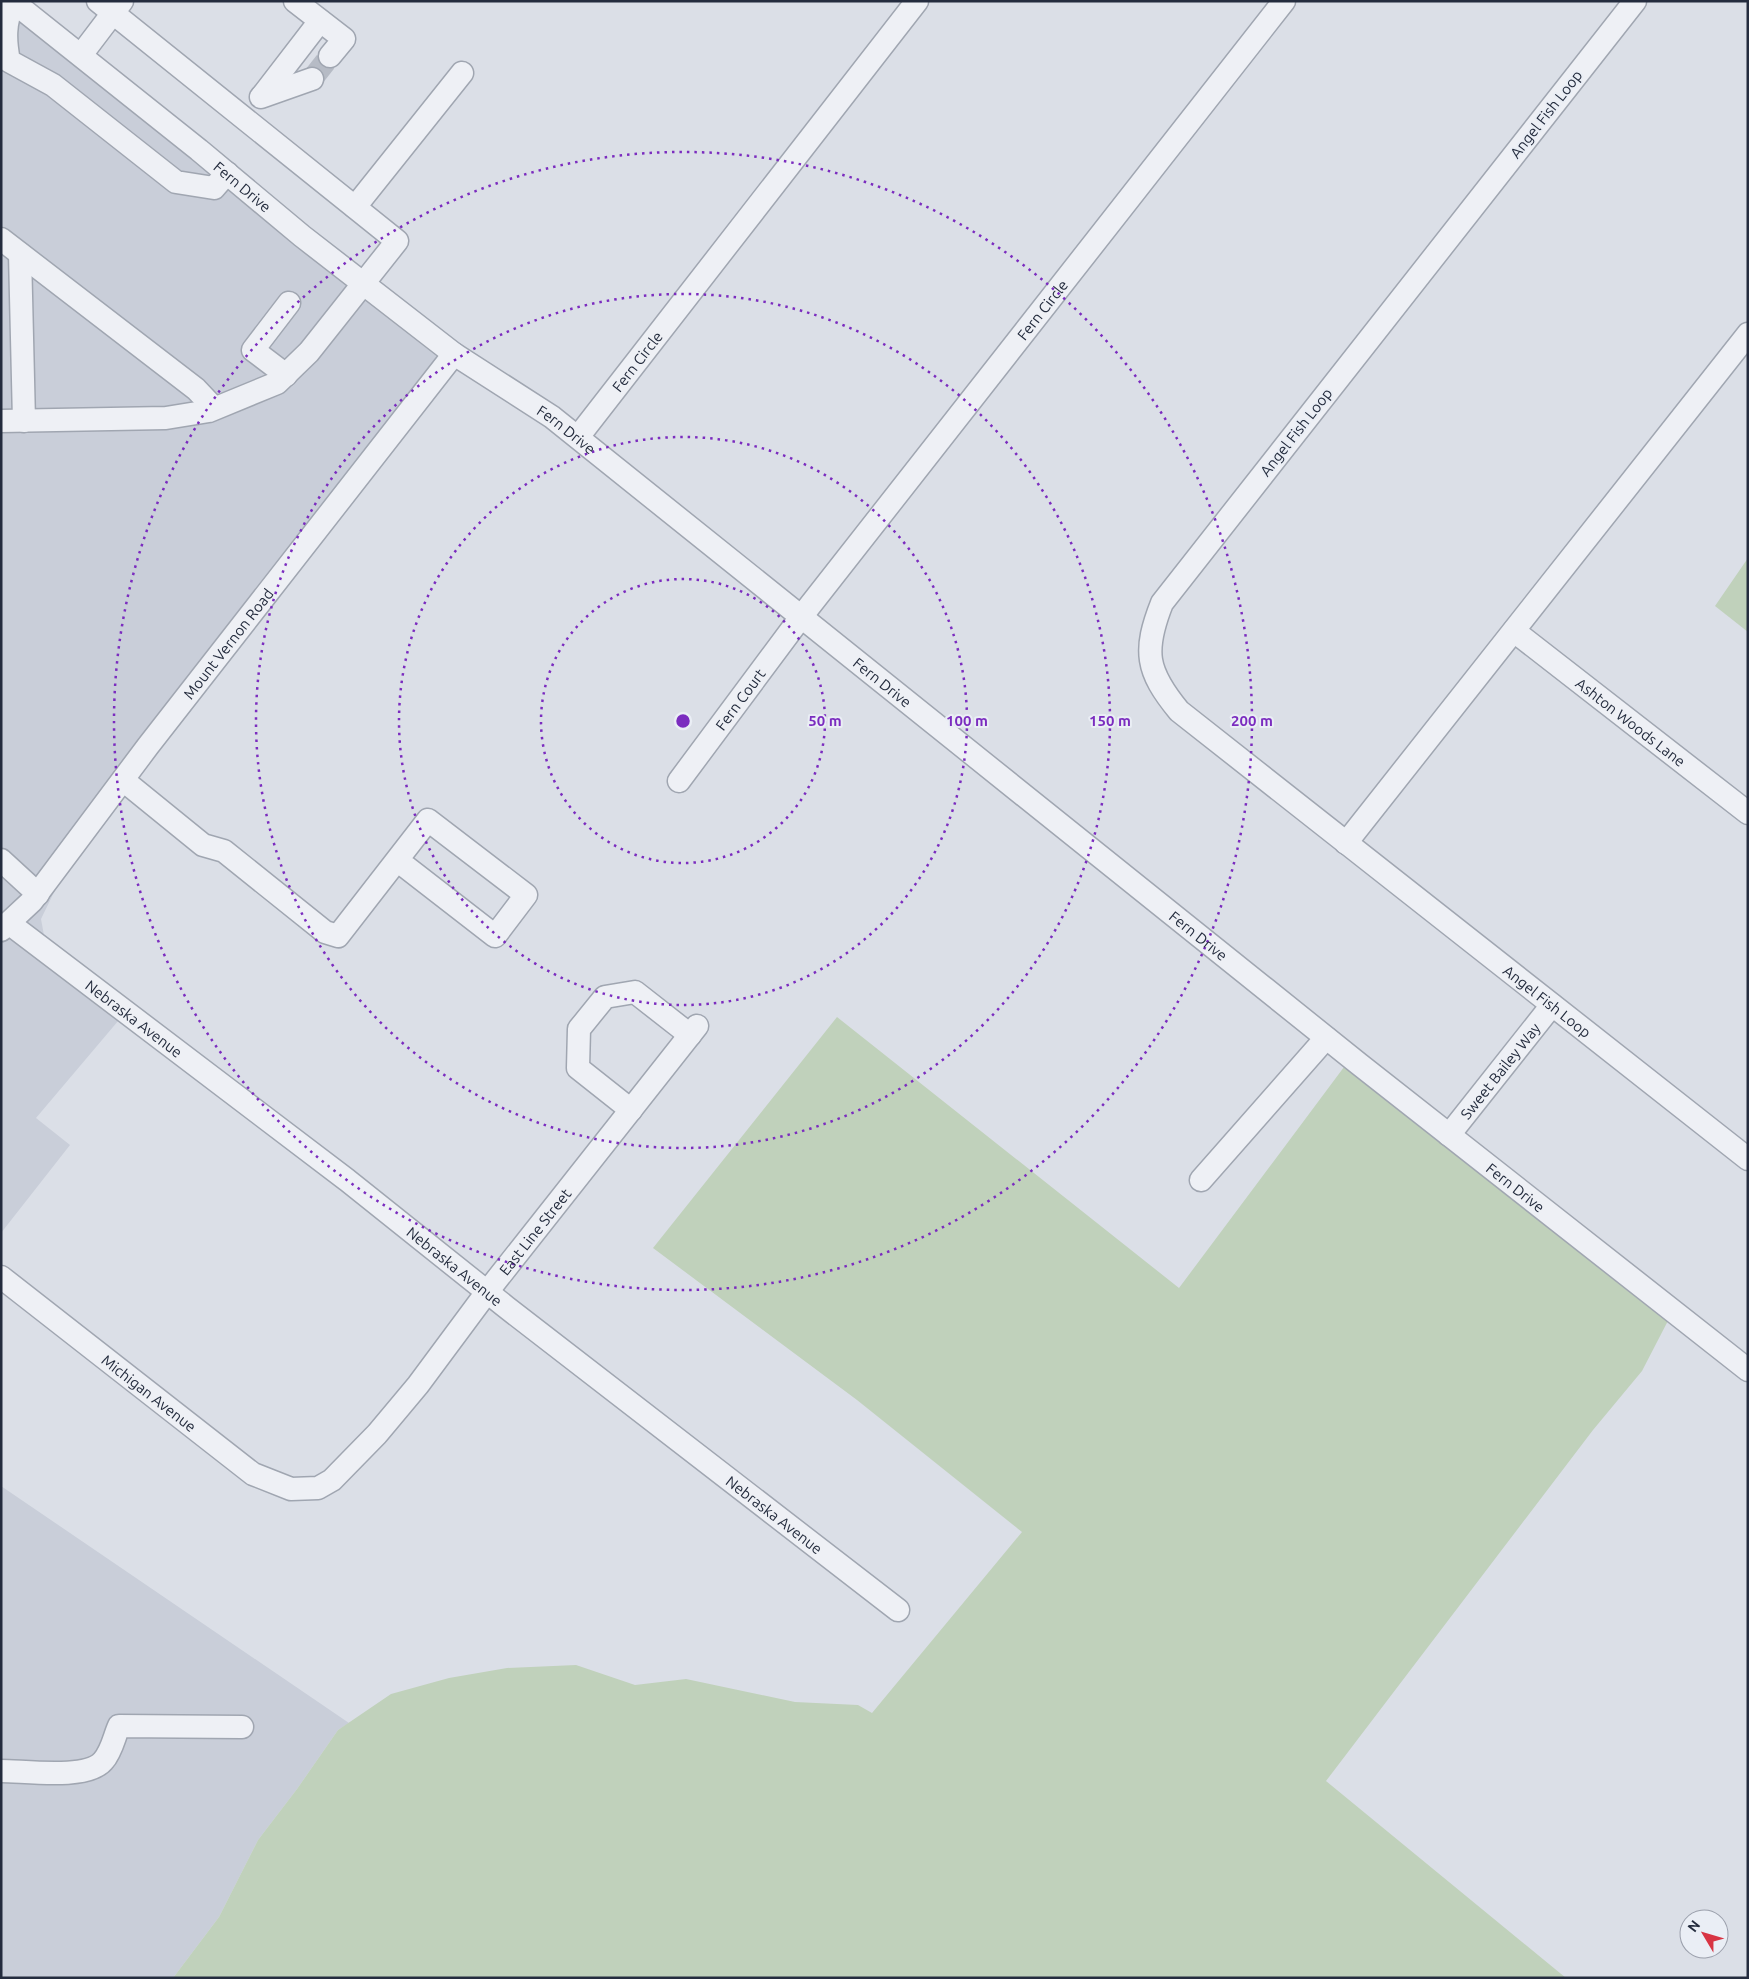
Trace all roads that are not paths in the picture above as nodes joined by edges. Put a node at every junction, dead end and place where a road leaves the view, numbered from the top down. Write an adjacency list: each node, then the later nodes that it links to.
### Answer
1 (296, 1): 7 (street)
2 (917, 1): 27 (street, Fern Circle)
3 (1284, 1): 28 (street, Fern Circle)
4 (1635, 1): 33 (street, Angel Fish Loop)
5 (13, 2): 8 (street, Fern Drive); 10 (street)
6 (111, 5): 8 (street); 14 (street)
7 (320, 21): 9 (street); 13 (street)
8 (81, 55): 15 (street, Fern Drive)
9 (330, 56)
10 (5, 63): 15 (street)
11 (462, 73): 16 (street)
12 (312, 79): 13 (street)
13 (263, 95): 14 (street)
14 (244, 118): 16 (street)
15 (227, 173): 19 (street, Fern Drive)
16 (355, 207): 19 (street)
17 (1, 239): 18 (street)
18 (20, 254): 24 (street); 26 (street)
19 (364, 284): 22 (street, Fern Drive); 23 (street)
20 (289, 302): 23 (street)
21 (1748, 334): 29 (street)
22 (454, 354): 27 (street, Fern Drive); 30 (street, Mount Vernon Road)
23 (286, 374): 24 (street)
24 (214, 408): 26 (street)
25 (1, 421): 26 (street)
26 (24, 421)
27 (578, 438): 28 (street, Fern Drive)
28 (801, 617): 31 (street, Fern Court); 39 (street, Fern Drive)
29 (1514, 630): 32 (street, Ashton Woods Lane); 33 (street)
30 (124, 780): 35 (street); 36 (street, Mount Vernon Road)
31 (679, 780)
32 (1748, 813)
33 (1346, 843): 38 (street, Angel Fish Loop)
34 (1, 860): 36 (street)
35 (397, 860): 35 (street)
36 (38, 894): 37 (street, Mount Vernon Road)
37 (6, 927): 45 (street, Nebraska Avenue)
38 (1552, 1006): 41 (street, Sweet Bailey Way); 42 (street, Angel Fish Loop)
39 (1326, 1038): 41 (street, Fern Drive); 43 (street)
40 (631, 1110): 40 (street, East Line Street); 45 (street, East Line Street)
41 (1449, 1135): 46 (street, Fern Drive)
42 (1748, 1160)
43 (1201, 1180)
44 (1, 1277): 47 (street, Michigan Avenue)
45 (487, 1292): 47 (street, East Line Street); 48 (street, Nebraska Avenue)
46 (1748, 1370)
47 (305, 1490)
48 (898, 1610)
49 (242, 1727): 50 (street)
50 (1, 1771)

